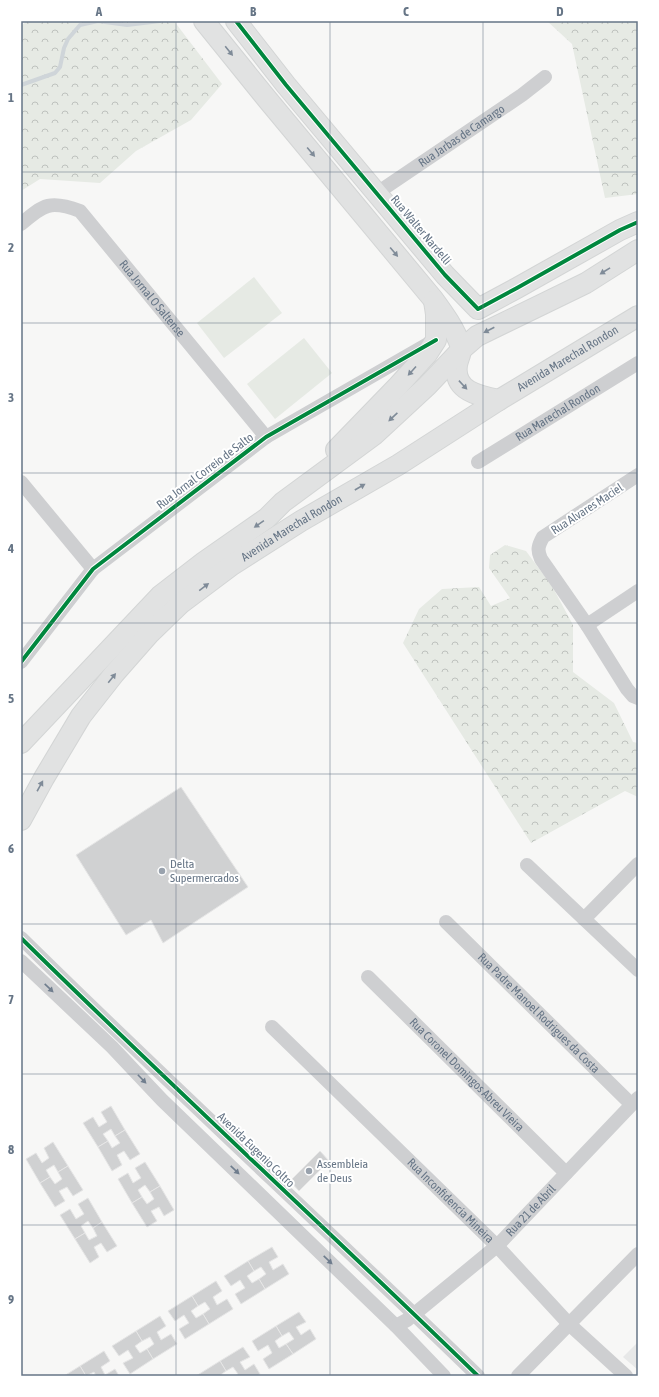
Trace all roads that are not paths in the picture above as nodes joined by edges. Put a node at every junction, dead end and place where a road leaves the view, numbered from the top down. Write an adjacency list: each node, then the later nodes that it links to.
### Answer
1 (204, 21): 8 (main road, one-way to 8)
2 (236, 21): 4 (main road, Rua Walter Nardelli)
3 (545, 77): 4 (street, Rua Jarbas de Camargo)
4 (377, 194): 5 (main road, Rua Walter Nardelli)
5 (638, 222)
6 (21, 224): 14 (street, Rua Jornal O Saltense)
7 (638, 250): 11 (main road, Avenida Marechal Rondon, one-way to 11)
8 (433, 299): 10 (main road); 11 (main road)
9 (638, 316): 13 (main road, Avenida Marechal Rondon)
10 (436, 340): 14 (street, Rua Jornal Correio de Salto); 18 (main road, one-way to 18)
11 (462, 349): 13 (main road, one-way to 13); 18 (main road, Avenida Marechal Rondon, one-way to 18)
12 (638, 363): 15 (street, Rua Marechal Rondon)
13 (499, 400): 25 (main road, Avenida Marechal Rondon, one-way to 13)
14 (266, 437): 19 (street, Rua Jornal Correio de Salto)
15 (478, 462)
16 (638, 475): 21 (street, Rua Alvares Maciel)
17 (21, 482): 19 (street)
18 (284, 502): 24 (main road, Avenida Marechal Rondon, one-way to 24)
19 (93, 569): 22 (street, Rua Jornal Correio de Salto)
20 (638, 591): 21 (street)
21 (587, 625): 23 (street)
22 (21, 662)
23 (638, 698)
24 (21, 743)
25 (21, 820)
26 (638, 864): 28 (street)
27 (527, 865): 28 (street)
28 (584, 918): 32 (street)
29 (446, 922): 37 (street, Rua Padre Manoel Rodrigues da Costa)
30 (21, 938): 35 (street, Avenida Eugenio Coltro)
31 (21, 961): 36 (street, one-way to 36)
32 (638, 970)
33 (368, 978): 39 (street, Rua Coronel Domingos Abreu Vieira)
34 (272, 1027): 41 (street, Rua Inconfidencia Mineira)
35 (121, 1035): 36 (street); 38 (street, Avenida Eugenio Coltro)
36 (112, 1048): 40 (street, one-way to 40)
37 (634, 1101): 39 (street, Rua 21 de Abril)
38 (264, 1172): 40 (street); 43 (street, Avenida Eugenio Coltro)
39 (566, 1173): 41 (street, Rua 21 de Abril)
40 (251, 1186): 45 (street, one-way to 45)
41 (497, 1246): 43 (street, Rua 21 de Abril); 44 (street, Rua Inconfidencia Mineira)
42 (638, 1254): 44 (street)
43 (414, 1314): 45 (street, Rua 21 de Abril); 47 (street, Avenida Eugenio Coltro)
44 (569, 1324): 48 (street); 49 (street, Rua Inconfidencia Mineira)
45 (396, 1326): 46 (street)
46 (444, 1376)
47 (478, 1376)
48 (518, 1376)
49 (626, 1376)

